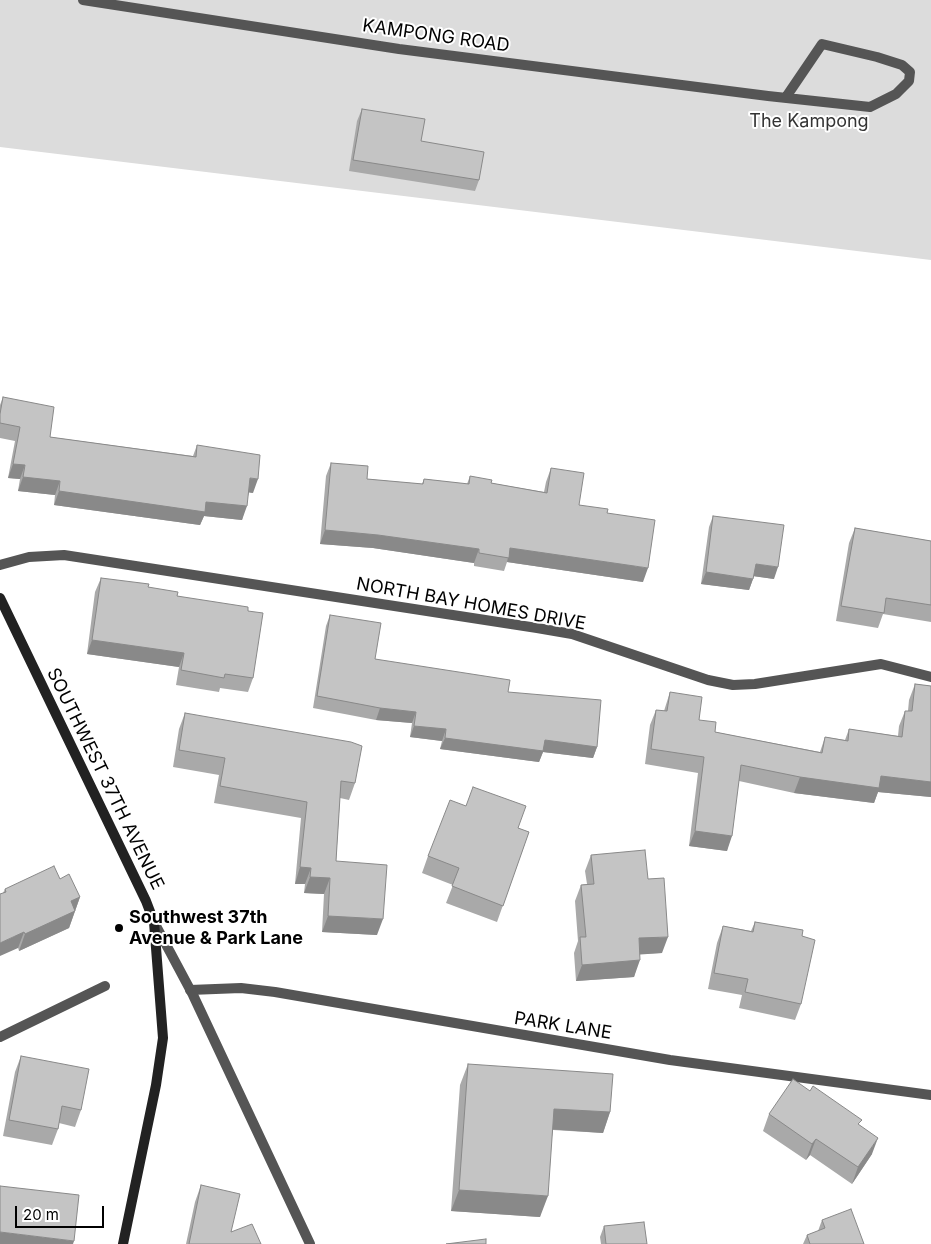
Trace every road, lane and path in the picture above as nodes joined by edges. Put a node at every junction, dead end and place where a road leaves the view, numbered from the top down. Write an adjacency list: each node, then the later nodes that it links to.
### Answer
1 (83, 0): 2 (street, KAMPONG ROAD)
2 (786, 97): 2 (street, KAMPONG ROAD)
3 (0, 564): 5 (street, NORTH BAY HOMES DRIVE)
4 (0, 598): 6 (main road, SOUTHWEST 37TH AVENUE)
5 (931, 677)
6 (154, 922): 8 (street, SOUTHWEST 37TH AVENUE); 11 (main road)
7 (105, 986): 9 (street)
8 (190, 990): 10 (street, PARK LANE); 12 (street, SOUTHWEST 37TH AVENUE)
9 (0, 1038)
10 (931, 1095)
11 (123, 1244)
12 (310, 1244)

